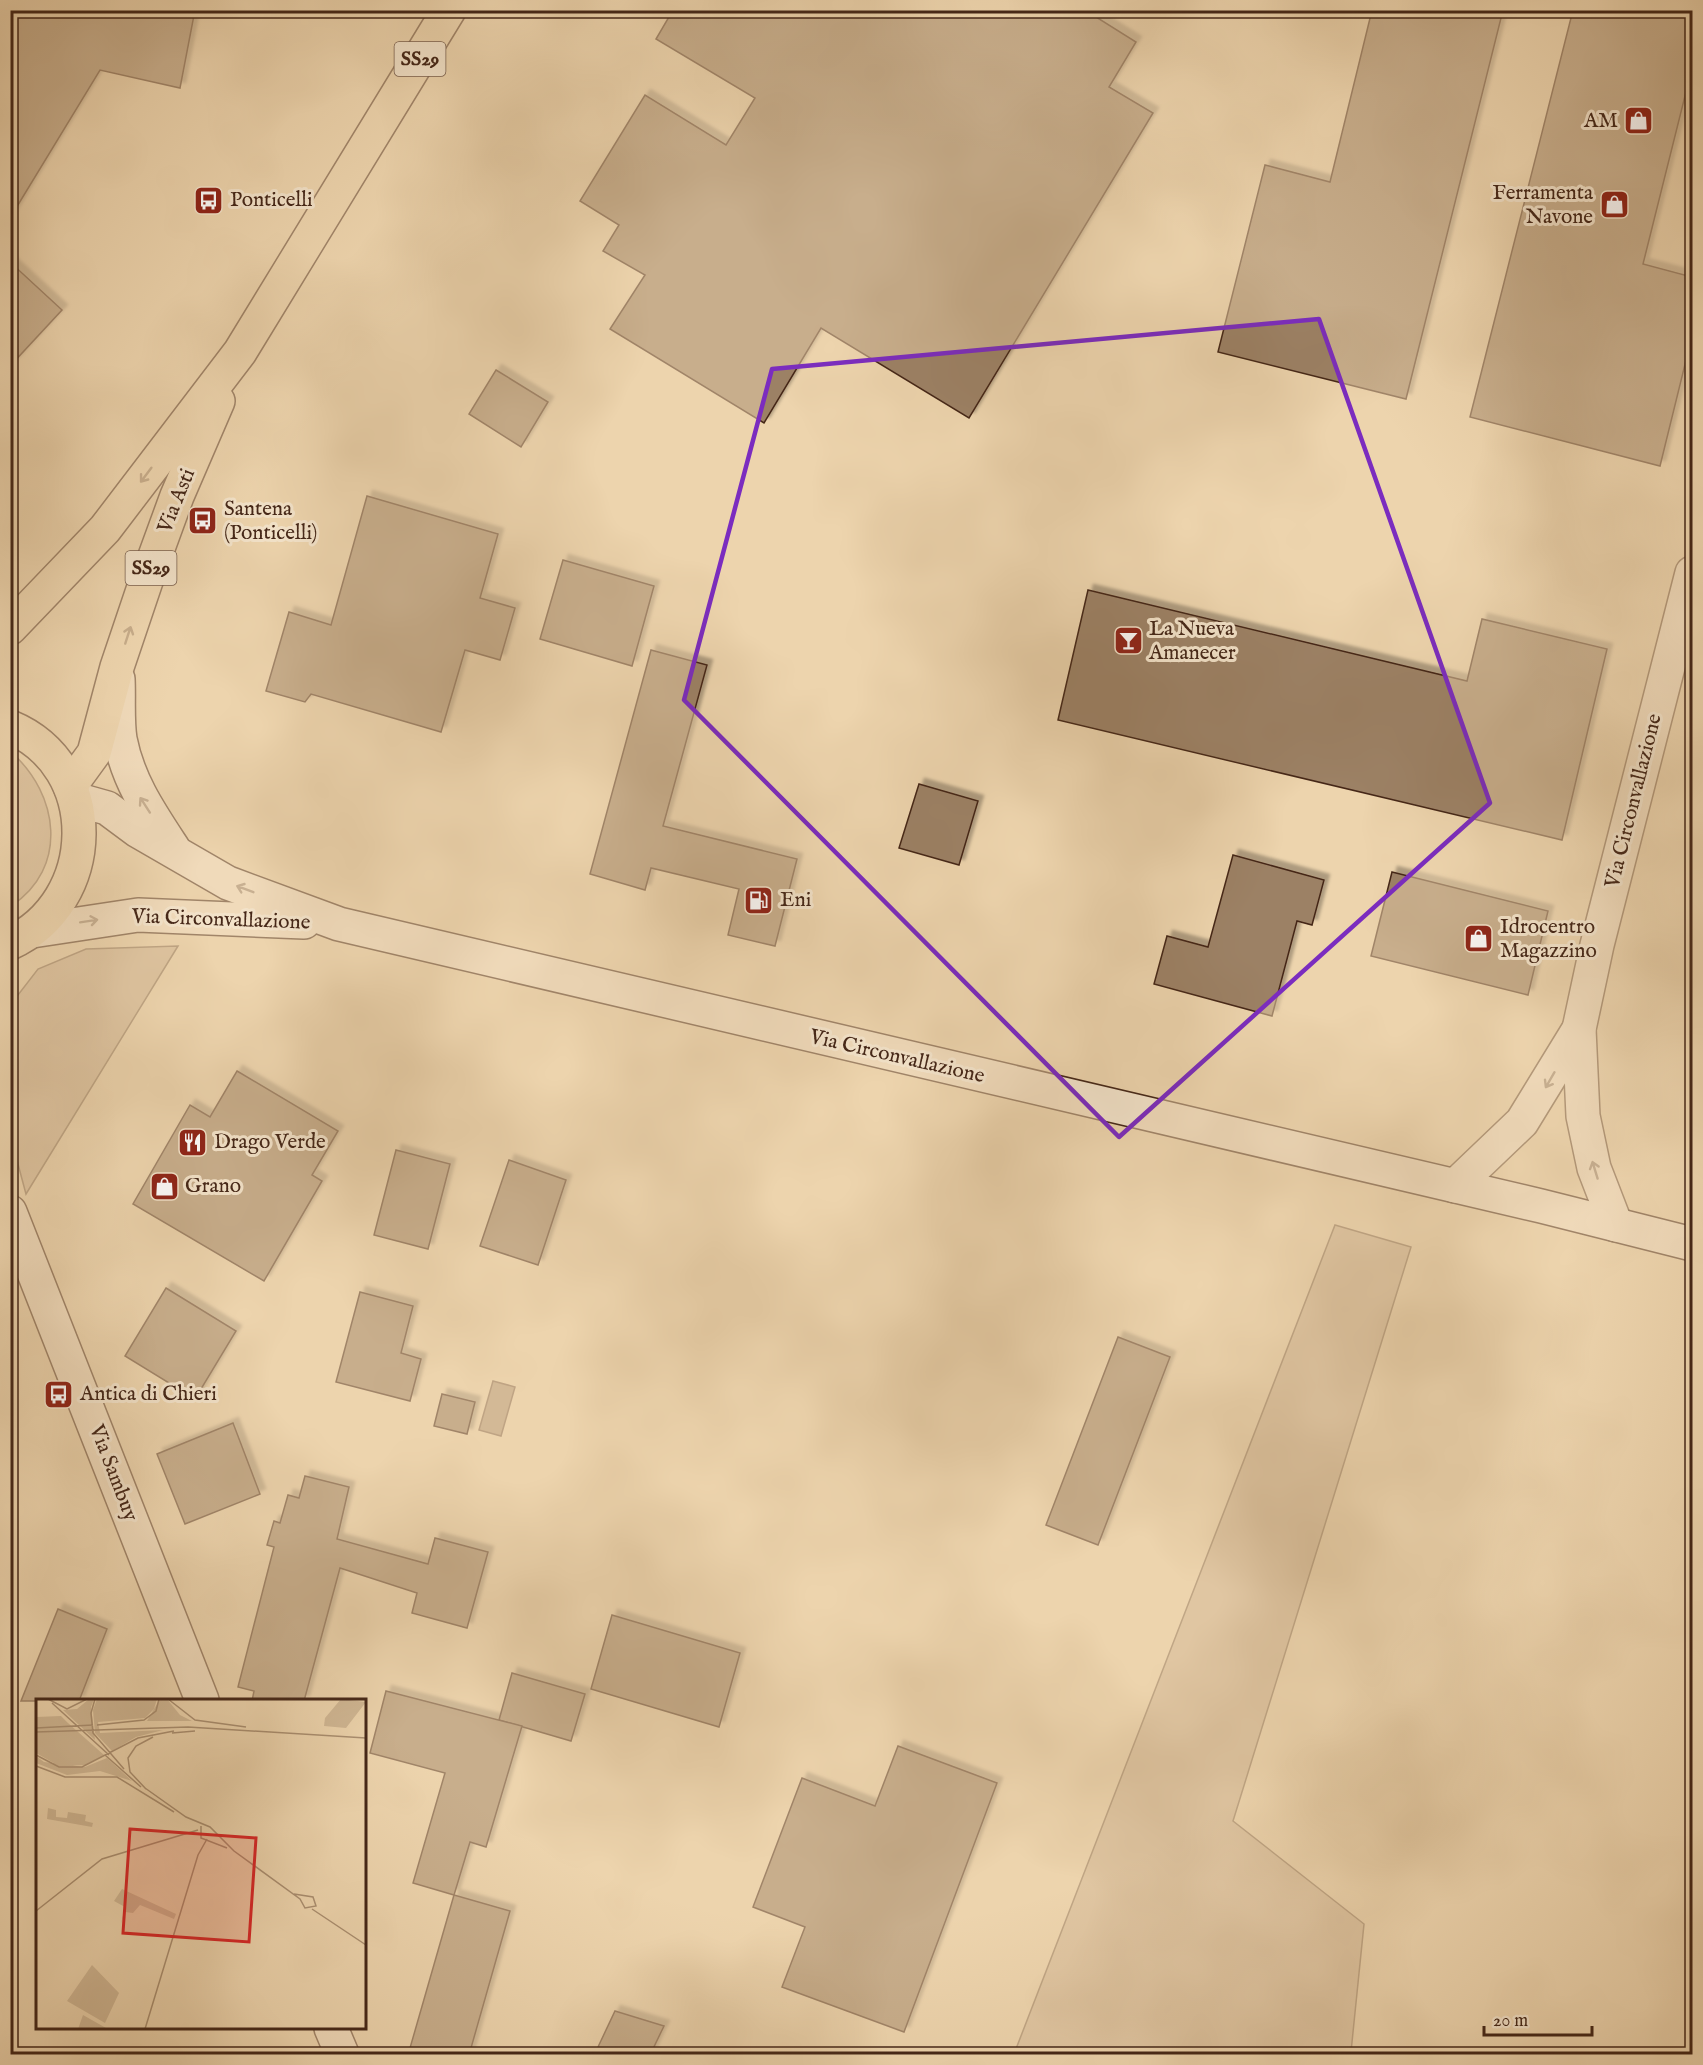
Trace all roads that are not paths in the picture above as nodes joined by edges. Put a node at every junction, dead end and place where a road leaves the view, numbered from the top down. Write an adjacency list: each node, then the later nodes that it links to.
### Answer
1 (449, 10): 2 (main road, Via Asti / SS29)
2 (240, 352): 4 (main road, Via Asti / SS29, one-way to 4); 5 (main road, Via Asti / SS29, one-way to 2)
3 (1692, 573): 11 (main road, Via Circonvallazione)
4 (10, 628)
5 (117, 667): 7 (main road, Via Asti / SS29); 8 (main road, one-way to 5)
6 (10, 727): 7 (main road)
7 (73, 793): 8 (main road, Via Circonvallazione); 10 (main road)
8 (177, 854): 9 (main road, Via Circonvallazione, one-way to 8)
9 (339, 924): 10 (main road, Via Circonvallazione, one-way to 9); 12 (main road, Via Circonvallazione)
10 (16, 941)
11 (1579, 1029): 12 (main road, Via Circonvallazione, one-way to 12); 14 (main road, Via Circonvallazione, one-way to 11)
12 (1455, 1186): 14 (main road, Via Circonvallazione)
13 (10, 1212): 16 (main road, Via Sambuy)
14 (1616, 1225): 15 (main road, Via Circonvallazione)
15 (1692, 1244)
16 (201, 1699)
17 (331, 2029): 18 (main road)
18 (342, 2055)

